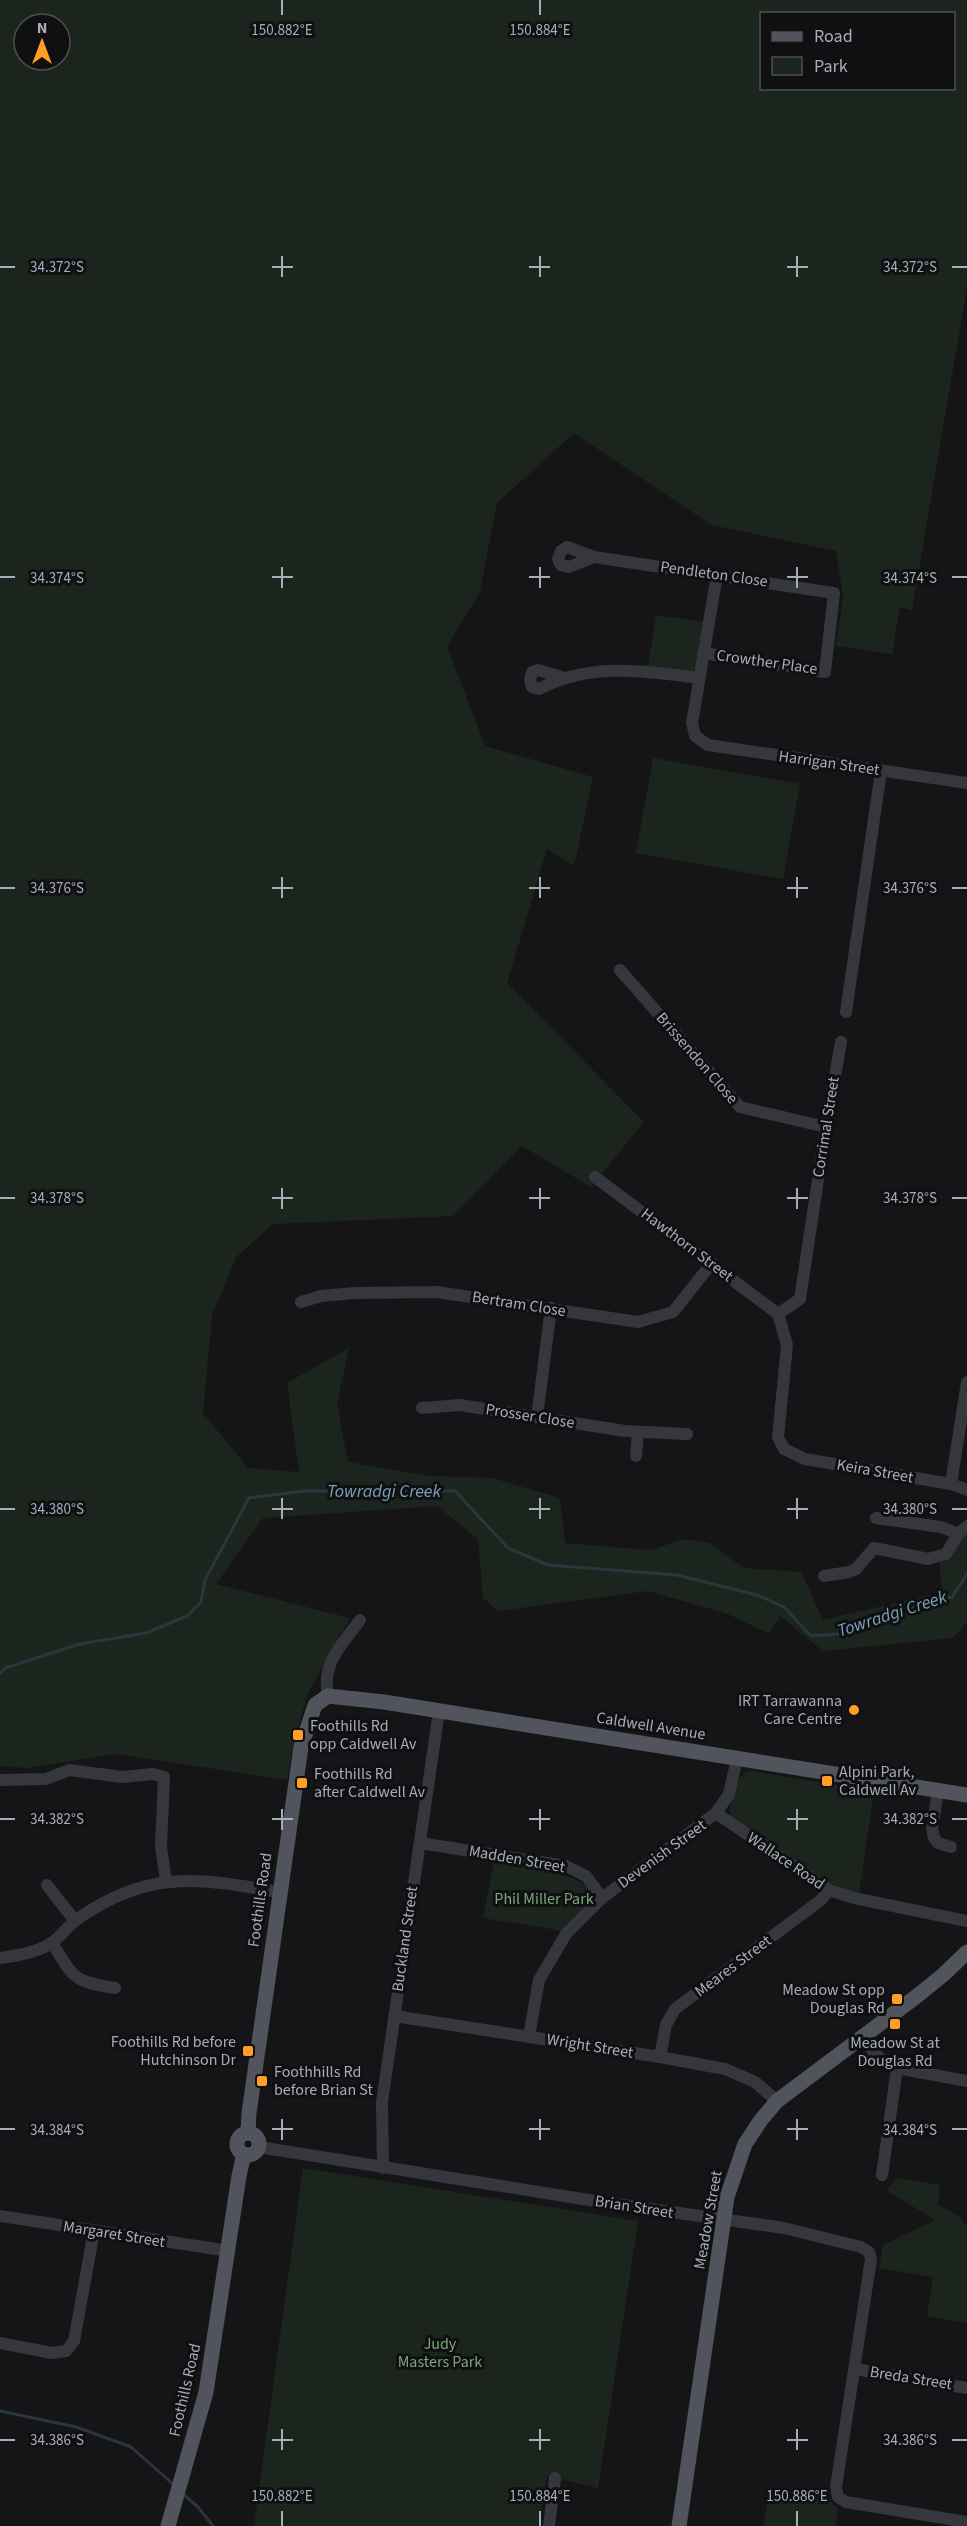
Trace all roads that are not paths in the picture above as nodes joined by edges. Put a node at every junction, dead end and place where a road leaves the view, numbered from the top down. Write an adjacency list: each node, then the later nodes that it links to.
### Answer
1 (594, 557): 2 (street, Pendleton Close)
2 (717, 575): 3 (street, Pendleton Close); 4 (street)
3 (834, 593): 4 (street, Crowther Place)
4 (703, 653): 6 (street)
5 (562, 677): 6 (street)
6 (699, 678): 7 (street, Harrigan Street)
7 (881, 771): 8 (street, Harrigan Street); 10 (street)
8 (967, 783)
9 (620, 970): 12 (street, Brissendon Close)
10 (846, 1012)
11 (841, 1042): 12 (street, Corrimal Street)
12 (826, 1127): 17 (street, Corrimal Street)
13 (595, 1177): 14 (street, Hawthorn Street)
14 (712, 1263): 16 (street, Bertram Close); 17 (street, Hawthorn Street)
15 (301, 1302): 16 (street, Bertram Close)
16 (550, 1308): 20 (street)
17 (778, 1314): 24 (street, Keira Street)
18 (967, 1382): 24 (street)
19 (422, 1408): 20 (street, Prosser Close)
20 (537, 1417): 21 (street, Prosser Close)
21 (638, 1432): 22 (street, Prosser Close); 23 (street)
22 (687, 1434)
23 (636, 1456)
24 (951, 1484): 25 (street, Keira Street)
25 (967, 1490)
26 (876, 1518): 27 (street)
27 (963, 1530): 28 (street)
28 (824, 1576)
29 (360, 1620): 30 (street)
30 (328, 1696): 31 (main road, Caldwell Avenue); 42 (main road, Foothills Road)
31 (439, 1711): 32 (main road, Caldwell Avenue); 37 (street, Buckland Street)
32 (737, 1759): 34 (main road, Caldwell Avenue); 36 (street, Devenish Street)
33 (0, 1780): 39 (street)
34 (938, 1791): 35 (main road, Caldwell Avenue); 38 (street)
35 (967, 1795)
36 (716, 1813): 41 (street, Wallace Road); 43 (street, Devenish Street)
37 (420, 1843): 43 (street, Madden Street); 50 (street, Buckland Street)
38 (951, 1847)
39 (166, 1881): 42 (street); 44 (street)
40 (47, 1884): 44 (street)
41 (829, 1890): 45 (street, Wallace Road); 53 (street, Meares Street)
42 (279, 1892): 57 (main road, Foothills Road)
43 (602, 1898): 51 (street, Devenish Street)
44 (75, 1921): 46 (street)
45 (967, 1921)
46 (52, 1943): 48 (street); 49 (street)
47 (967, 1952): 52 (main road, Meadow Street)
48 (0, 1958)
49 (115, 1988)
50 (394, 2016): 51 (street, Wright Street); 60 (street, Buckland Street)
51 (528, 2036): 53 (street, Wright Street)
52 (861, 2037): 54 (street); 56 (main road, Meadow Street)
53 (660, 2057): 56 (street, Wright Street)
54 (897, 2068): 55 (street); 61 (street)
55 (967, 2081)
56 (777, 2101): 63 (main road, Meadow Street)
57 (248, 2133): 58 (main road); 59 (main road)
58 (258, 2147): 59 (main road); 60 (street, Brian Street)
59 (244, 2154): 65 (main road, Foothills Road)
60 (383, 2168): 63 (street, Brian Street)
61 (882, 2175)
62 (0, 2216): 64 (street, Margaret Street)
63 (724, 2220): 67 (street, Brian Street); 73 (main road, Meadow Street)
64 (94, 2231): 65 (street, Margaret Street); 66 (street)
65 (229, 2251): 71 (main road, Foothills Road)
66 (0, 2343)
67 (855, 2369): 68 (street, Breda Street); 70 (street, Brian Street)
68 (967, 2388)
69 (555, 2478): 72 (street)
70 (967, 2522)
71 (168, 2526)
72 (549, 2526)
73 (679, 2526)

